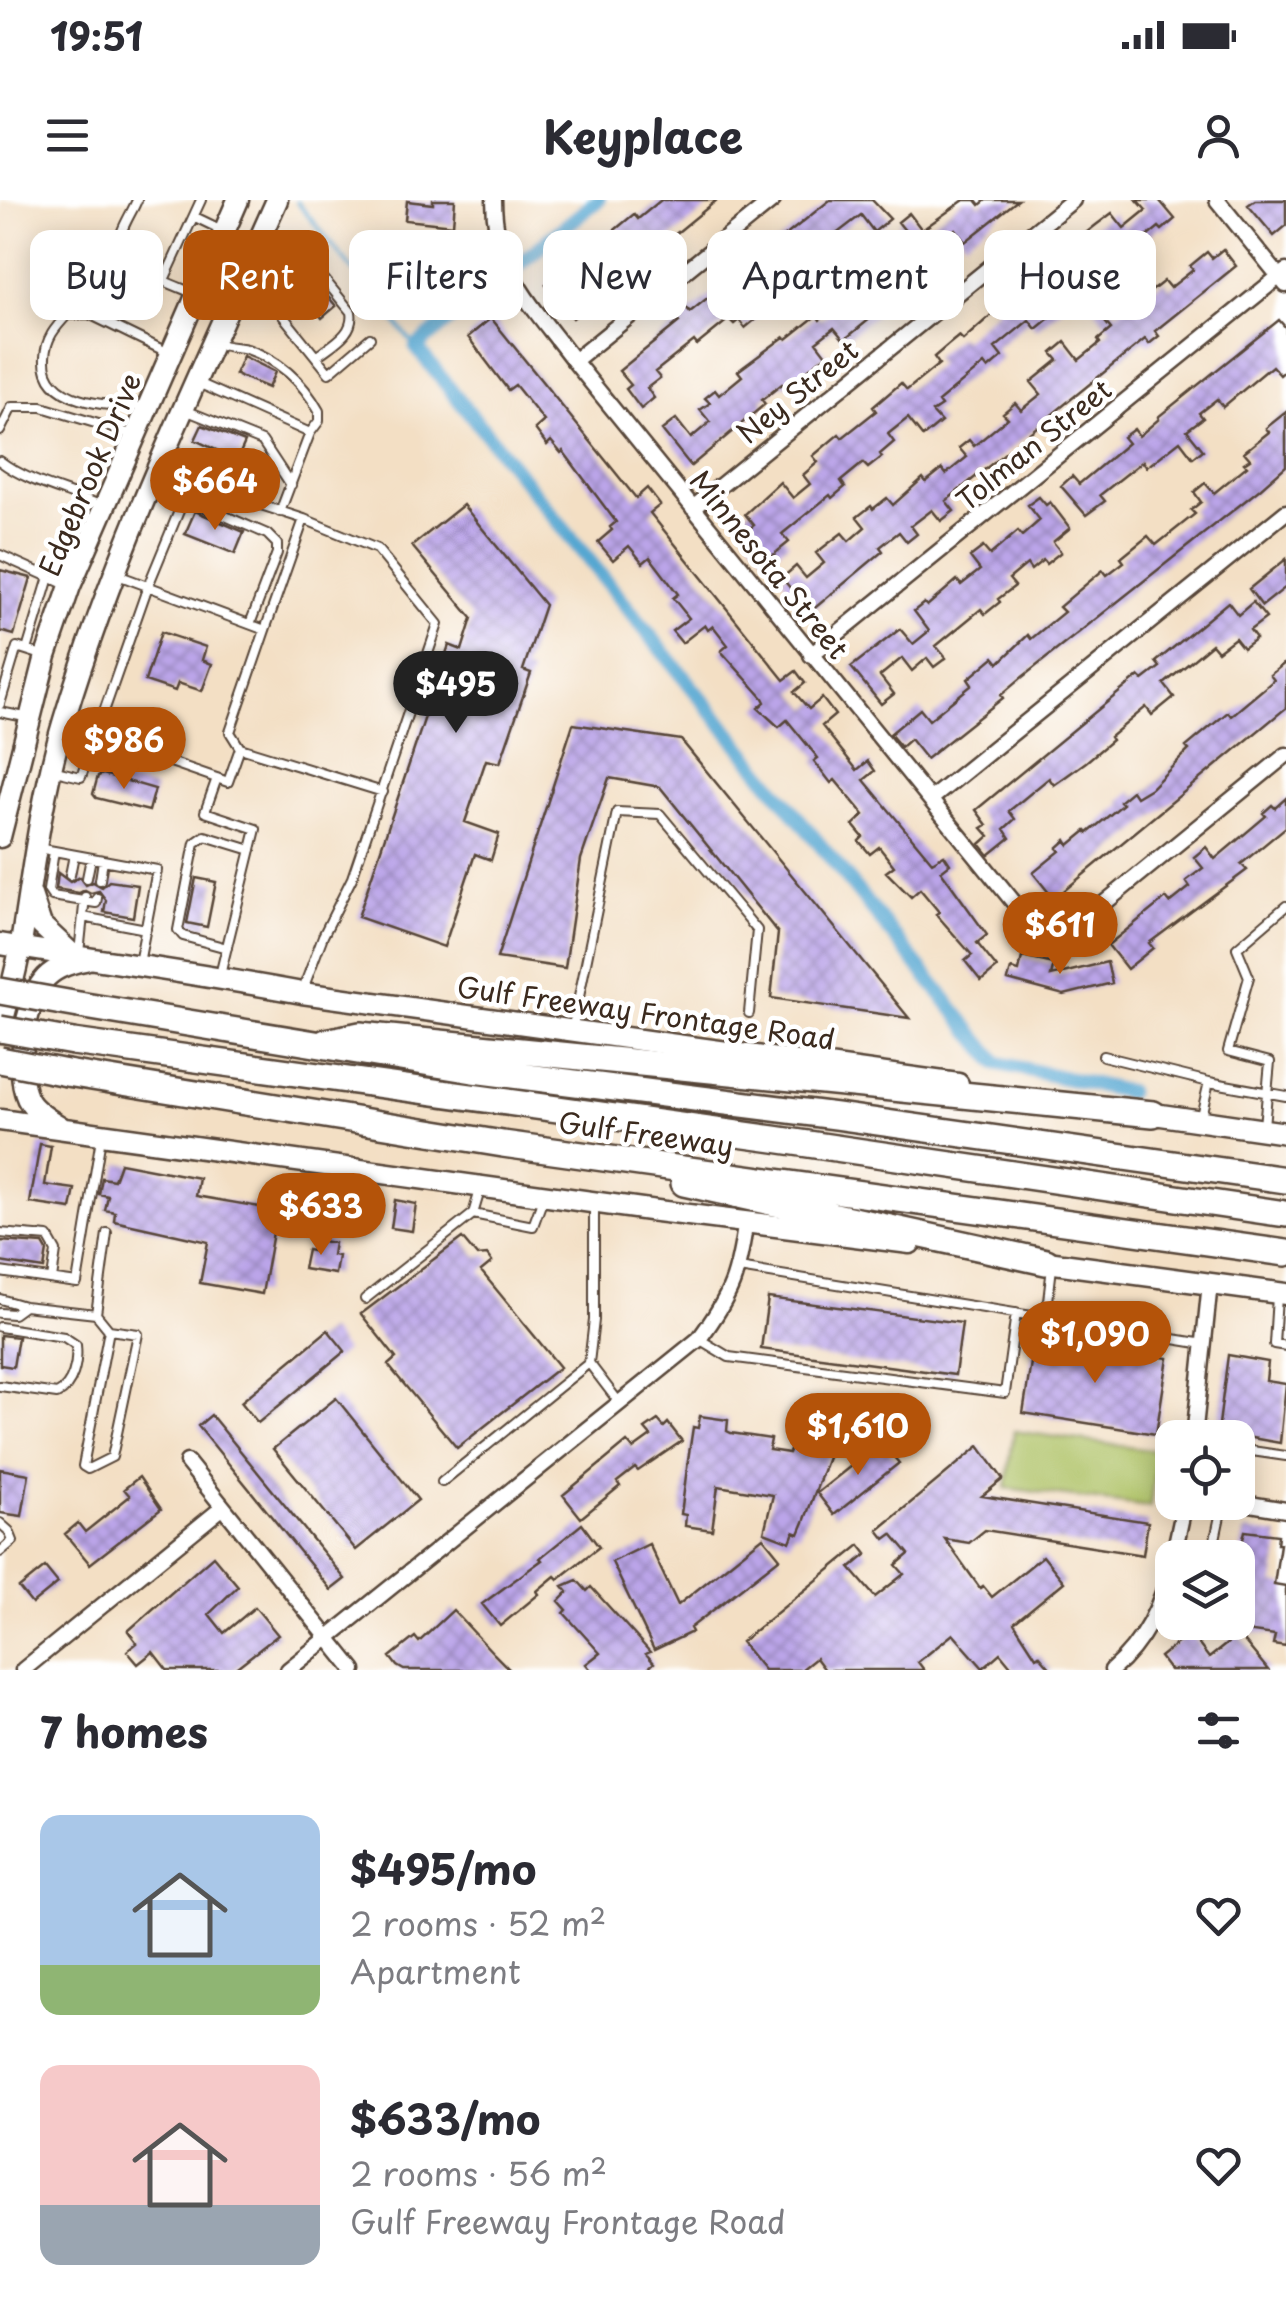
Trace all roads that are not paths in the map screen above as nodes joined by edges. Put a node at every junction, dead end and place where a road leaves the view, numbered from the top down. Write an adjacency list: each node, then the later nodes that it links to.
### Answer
1 (137, 200): 14 (lane)
2 (201, 200): 9 (lane)
3 (238, 200): 11 (main road, Edgebrook Drive)
4 (277, 200): 12 (main road)
5 (494, 200): 24 (street, Minnesota Street)
6 (772, 200): 24 (street)
7 (1073, 200): 39 (street, Ney Street)
8 (1217, 200): 13 (street)
9 (194, 217): 10 (lane); 14 (lane)
10 (222, 230)
11 (224, 230)
12 (264, 230)
13 (1284, 278): 51 (street, Tolman Street)
14 (164, 280): 16 (lane)
15 (329, 287): 23 (lane)
16 (183, 289)
17 (186, 320): 22 (main road, Edgebrook Drive)
18 (224, 320): 21 (main road)
19 (287, 320): 23 (lane)
20 (370, 338): 23 (lane)
21 (214, 342): 25 (main road); 30 (lane)
22 (171, 354): 26 (main road, Edgebrook Drive); 26 (lane)
23 (316, 356)
24 (574, 361): 39 (street, Minnesota Street)
25 (196, 382): 27 (main road); 30 (lane)
26 (147, 407): 31 (main road, Edgebrook Drive)
27 (183, 409): 34 (main road); 36 (lane)
28 (2, 420): 29 (lane); 31 (lane)
29 (0, 431)
30 (310, 432): 36 (lane)
31 (136, 434): 32 (main road, Edgebrook Drive)
32 (124, 461): 34 (main road); 38 (main road, Edgebrook Drive)
33 (0, 462): 38 (lane)
34 (155, 471): 35 (lane); 44 (main road)
35 (191, 482): 37 (lane); 40 (lane)
36 (290, 485): 40 (lane)
37 (184, 498): 47 (lane); 48 (lane)
38 (104, 507): 46 (main road, Edgebrook Drive)
39 (693, 508): 51 (street, Minnesota Street)
40 (280, 512): 42 (lane)
41 (1286, 512): 62 (street)
42 (304, 519): 49 (lane); 61 (lane)
43 (0, 556): 45 (lane)
44 (116, 574): 47 (lane); 55 (main road)
45 (49, 577): 46 (lane); 50 (lane)
46 (70, 586): 50 (main road, Edgebrook Drive)
47 (148, 586): 48 (lane); 56 (lane)
48 (250, 624): 49 (lane)
49 (265, 630): 57 (lane)
50 (36, 653): 52 (lane); 54 (main road, Edgebrook Drive)
51 (812, 655): 62 (street, Minnesota Street)
52 (0, 704)
53 (0, 712): 54 (lane)
54 (30, 718): 55 (main road); 63 (main road, Edgebrook Drive)
55 (62, 725): 56 (lane); 59 (main road)
56 (94, 736): 59 (lane); 60 (lane)
57 (240, 748): 60 (lane); 61 (lane)
58 (1286, 755): 62 (street, Minnesota Street)
59 (52, 770): 65 (main road)
60 (217, 778): 66 (lane)
61 (383, 792): 85 (lane)
62 (931, 799)
63 (3, 803): 64 (main road, Edgebrook Drive)
64 (0, 837)
65 (44, 849): 67 (lane); 73 (main road); 74 (lane)
66 (250, 850): 80 (lane); 80 (lane)
67 (74, 855): 68 (lane); 70 (lane)
68 (91, 858): 69 (lane); 71 (lane)
69 (103, 860): 72 (lane); 78 (lane)
70 (70, 875)
71 (88, 878)
72 (100, 880)
73 (29, 882): 79 (main road); 81 (main road)
74 (84, 898): 75 (lane); 77 (lane)
75 (96, 898)
76 (1286, 906): 93 (lane)
77 (83, 917): 78 (lane); 81 (lane)
78 (146, 929): 82 (lane)
79 (10, 945): 81 (main road, Gulf Freeway Frontage Road); 87 (main road)
80 (227, 948): 83 (lane)
81 (82, 958): 82 (main road, Gulf Freeway Frontage Road); 99 (main road)
82 (138, 966): 83 (main road, Gulf Freeway Frontage Road)
83 (220, 977): 85 (main road, Gulf Freeway Frontage Road)
84 (0, 991): 89 (highway, Gulf Freeway, bridge)
85 (302, 994): 88 (main road, Gulf Freeway Frontage Road)
86 (748, 1013): 88 (lane)
87 (0, 1030): 110 (highway, Gulf Freeway, bridge)
88 (572, 1030): 95 (main road, Gulf Freeway Frontage Road)
89 (311, 1046): 95 (highway); 105 (highway, Gulf Freeway)
90 (1103, 1056): 92 (lane)
91 (0, 1060): 104 (highway, Gulf Freeway, bridge)
92 (1209, 1082): 93 (lane); 97 (lane)
93 (1268, 1092): 94 (lane); 100 (lane)
94 (1286, 1096)
95 (1153, 1114): 97 (main road, Gulf Freeway Frontage Road)
96 (0, 1120): 98 (main road)
97 (1200, 1121): 100 (main road, Gulf Freeway Frontage Road)
98 (34, 1124): 99 (main road); 103 (main road)
99 (64, 1129): 102 (main road)
100 (1263, 1130): 101 (main road, Gulf Freeway Frontage Road)
101 (1286, 1133)
102 (101, 1134): 106 (main road); 118 (lane)
103 (0, 1139)
104 (503, 1144): 114 (highway, Gulf Freeway); 115 (highway)
105 (1286, 1180)
106 (481, 1187): 107 (main road); 109 (lane)
107 (544, 1196): 108 (main road); 109 (lane)
108 (594, 1203): 111 (main road); 133 (lane)
109 (473, 1214): 122 (lane)
110 (1286, 1214)
111 (746, 1220): 115 (main road); 116 (street)
112 (0, 1233): 118 (lane)
113 (107, 1233): 126 (lane)
114 (1286, 1254)
115 (1049, 1262): 119 (main road); 127 (lane)
116 (739, 1268): 124 (lane); 130 (street)
117 (0, 1272): 118 (lane)
118 (52, 1280)
119 (1210, 1283): 120 (main road); 131 (street)
120 (1282, 1293): 132 (lane)
121 (0, 1299): 123 (lane)
122 (366, 1299)
123 (24, 1306): 125 (lane); 126 (lane)
124 (1016, 1312): 127 (lane); 130 (lane)
125 (0, 1313)
126 (96, 1314): 129 (lane)
127 (1046, 1318): 131 (lane)
128 (0, 1327): 134 (lane)
129 (108, 1330): 129 (lane)
130 (699, 1339): 135 (street)
131 (1205, 1344): 136 (street)
132 (1286, 1346)
133 (589, 1363): 135 (lane); 140 (lane)
134 (0, 1386)
135 (621, 1405): 147 (street)
136 (1196, 1420)
137 (1255, 1451): 138 (lane)
138 (1286, 1456)
139 (187, 1462): 142 (street)
140 (442, 1482)
141 (1255, 1505): 143 (street)
142 (222, 1508): 147 (street); 149 (street)
143 (1286, 1510)
144 (0, 1524): 145 (lane)
145 (0, 1552)
146 (1155, 1618): 148 (street)
147 (328, 1638): 150 (street); 151 (street)
148 (1121, 1667)
149 (23, 1670)
150 (288, 1670)
151 (354, 1670)

